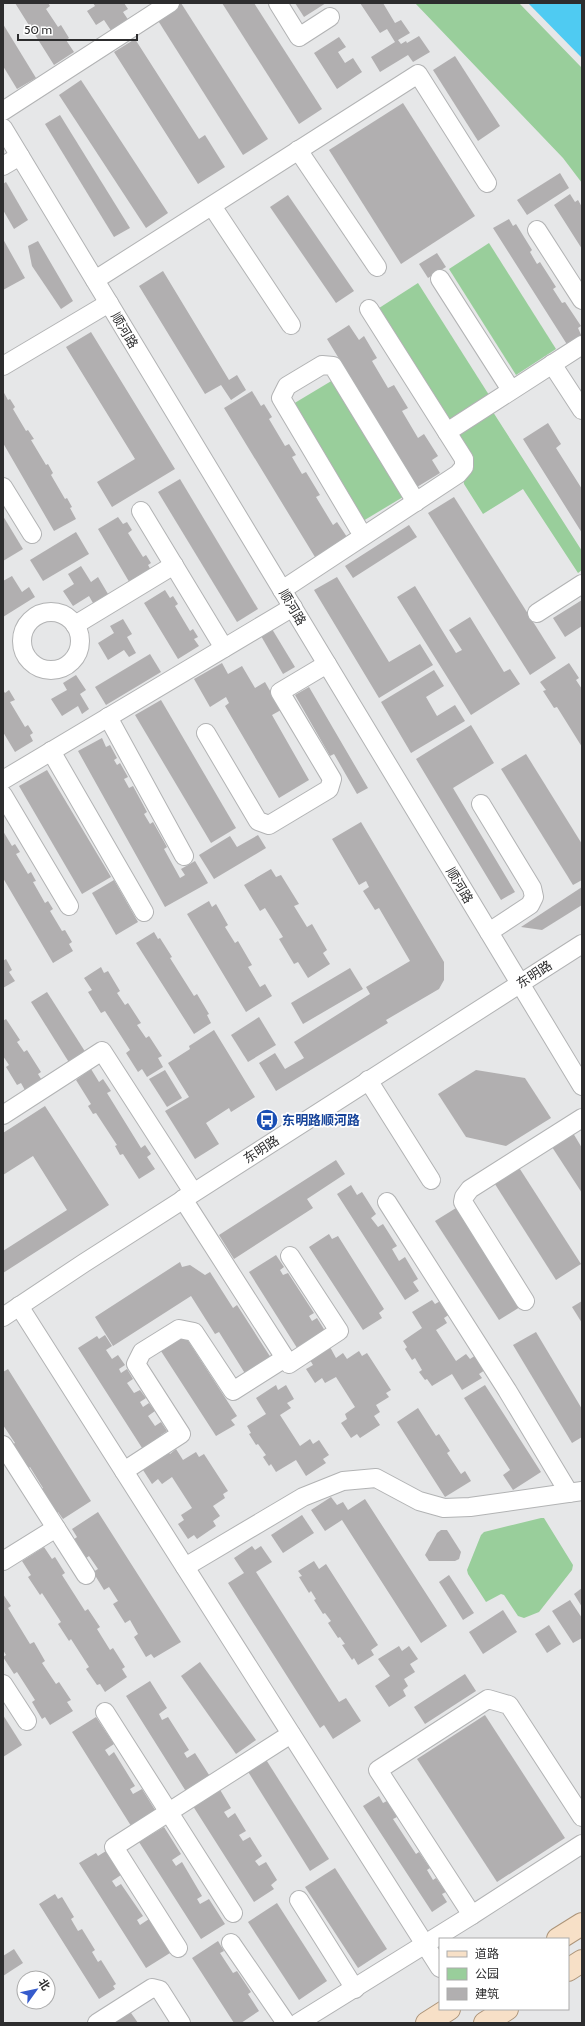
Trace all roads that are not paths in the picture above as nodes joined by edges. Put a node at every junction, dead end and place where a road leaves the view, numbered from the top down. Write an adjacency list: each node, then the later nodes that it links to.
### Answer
1 (170, 3): 4 (street)
2 (278, 3): 3 (street)
3 (330, 17)
4 (3, 112)
5 (3, 128): 7 (street, 顺河路)
6 (298, 150): 9 (street); 10 (street); 12 (street)
7 (20, 156): 8 (street); 14 (street, 顺河路)
8 (3, 166)
9 (487, 183)
10 (212, 206): 14 (street); 18 (street)
11 (537, 230): 15 (street)
12 (377, 267)
13 (440, 279): 22 (street)
14 (95, 280): 16 (street, 顺河路)
15 (582, 300)
16 (109, 303): 21 (street); 32 (street, 顺河路)
17 (369, 309): 24 (street)
18 (291, 325)
19 (582, 345): 20 (street)
20 (552, 364): 22 (street); 23 (street)
21 (3, 366)
22 (511, 390): 24 (street)
23 (582, 410)
24 (447, 432): 26 (street)
25 (3, 487): 28 (street)
26 (416, 502): 29 (street); 29 (street)
27 (141, 511): 30 (street)
28 (32, 534)
29 (363, 536): 32 (street)
30 (174, 565): 35 (street); 36 (street)
31 (582, 584): 34 (street)
32 (282, 590): 33 (street, 顺河路)
33 (293, 607): 36 (street); 37 (street, 顺河路)
34 (537, 613)
35 (75, 625)
36 (224, 648): 38 (street)
37 (327, 664): 39 (street); 47 (street, 顺河路)
38 (108, 717): 40 (street); 44 (street)
39 (206, 733)
40 (51, 750): 41 (street); 46 (street)
41 (3, 780)
42 (3, 795): 45 (street)
43 (481, 804): 47 (street)
44 (184, 856)
45 (69, 906)
46 (144, 912)
47 (489, 932): 49 (street, 顺河路)
48 (582, 944): 49 (street, 东明路)
49 (520, 983): 50 (street, 东明路); 51 (street, 顺河路)
50 (368, 1080): 54 (street); 55 (street, 东明路)
51 (582, 1086)
52 (3, 1115): 55 (street)
53 (582, 1118): 58 (street)
54 (431, 1180)
55 (188, 1196): 59 (street, 东明路); 61 (street)
56 (387, 1202): 64 (street)
57 (290, 1256): 61 (street)
58 (525, 1301)
59 (19, 1306): 60 (street, 东明路); 63 (street)
60 (3, 1317)
61 (285, 1358): 63 (street)
62 (3, 1445): 65 (street)
63 (124, 1471): 67 (street)
64 (575, 1492): 67 (street)
65 (56, 1528): 66 (street); 68 (street)
66 (3, 1561)
67 (185, 1567): 72 (street)
68 (86, 1575)
69 (3, 1684): 71 (street)
70 (105, 1712): 73 (street)
71 (26, 1721)
72 (291, 1734): 73 (street); 82 (street)
73 (169, 1812): 77 (street); 83 (street)
74 (582, 1817): 78 (street)
75 (582, 1844): 78 (street)
76 (299, 1900): 87 (street)
77 (233, 1913)
78 (472, 1915): 82 (street)
79 (582, 1924): 80 (main road)
80 (560, 1938)
81 (231, 1943): 92 (street)
82 (426, 1945): 85 (street); 87 (street)
83 (178, 1948)
84 (582, 1961): 86 (main road)
85 (439, 1966)
86 (569, 1969)
87 (355, 1989): 93 (street)
88 (447, 2010): 94 (main road)
89 (505, 2010): 95 (main road)
90 (97, 2023): 91 (street)
91 (181, 2023)
92 (286, 2023)
93 (298, 2023)
94 (427, 2023)
95 (485, 2023)

